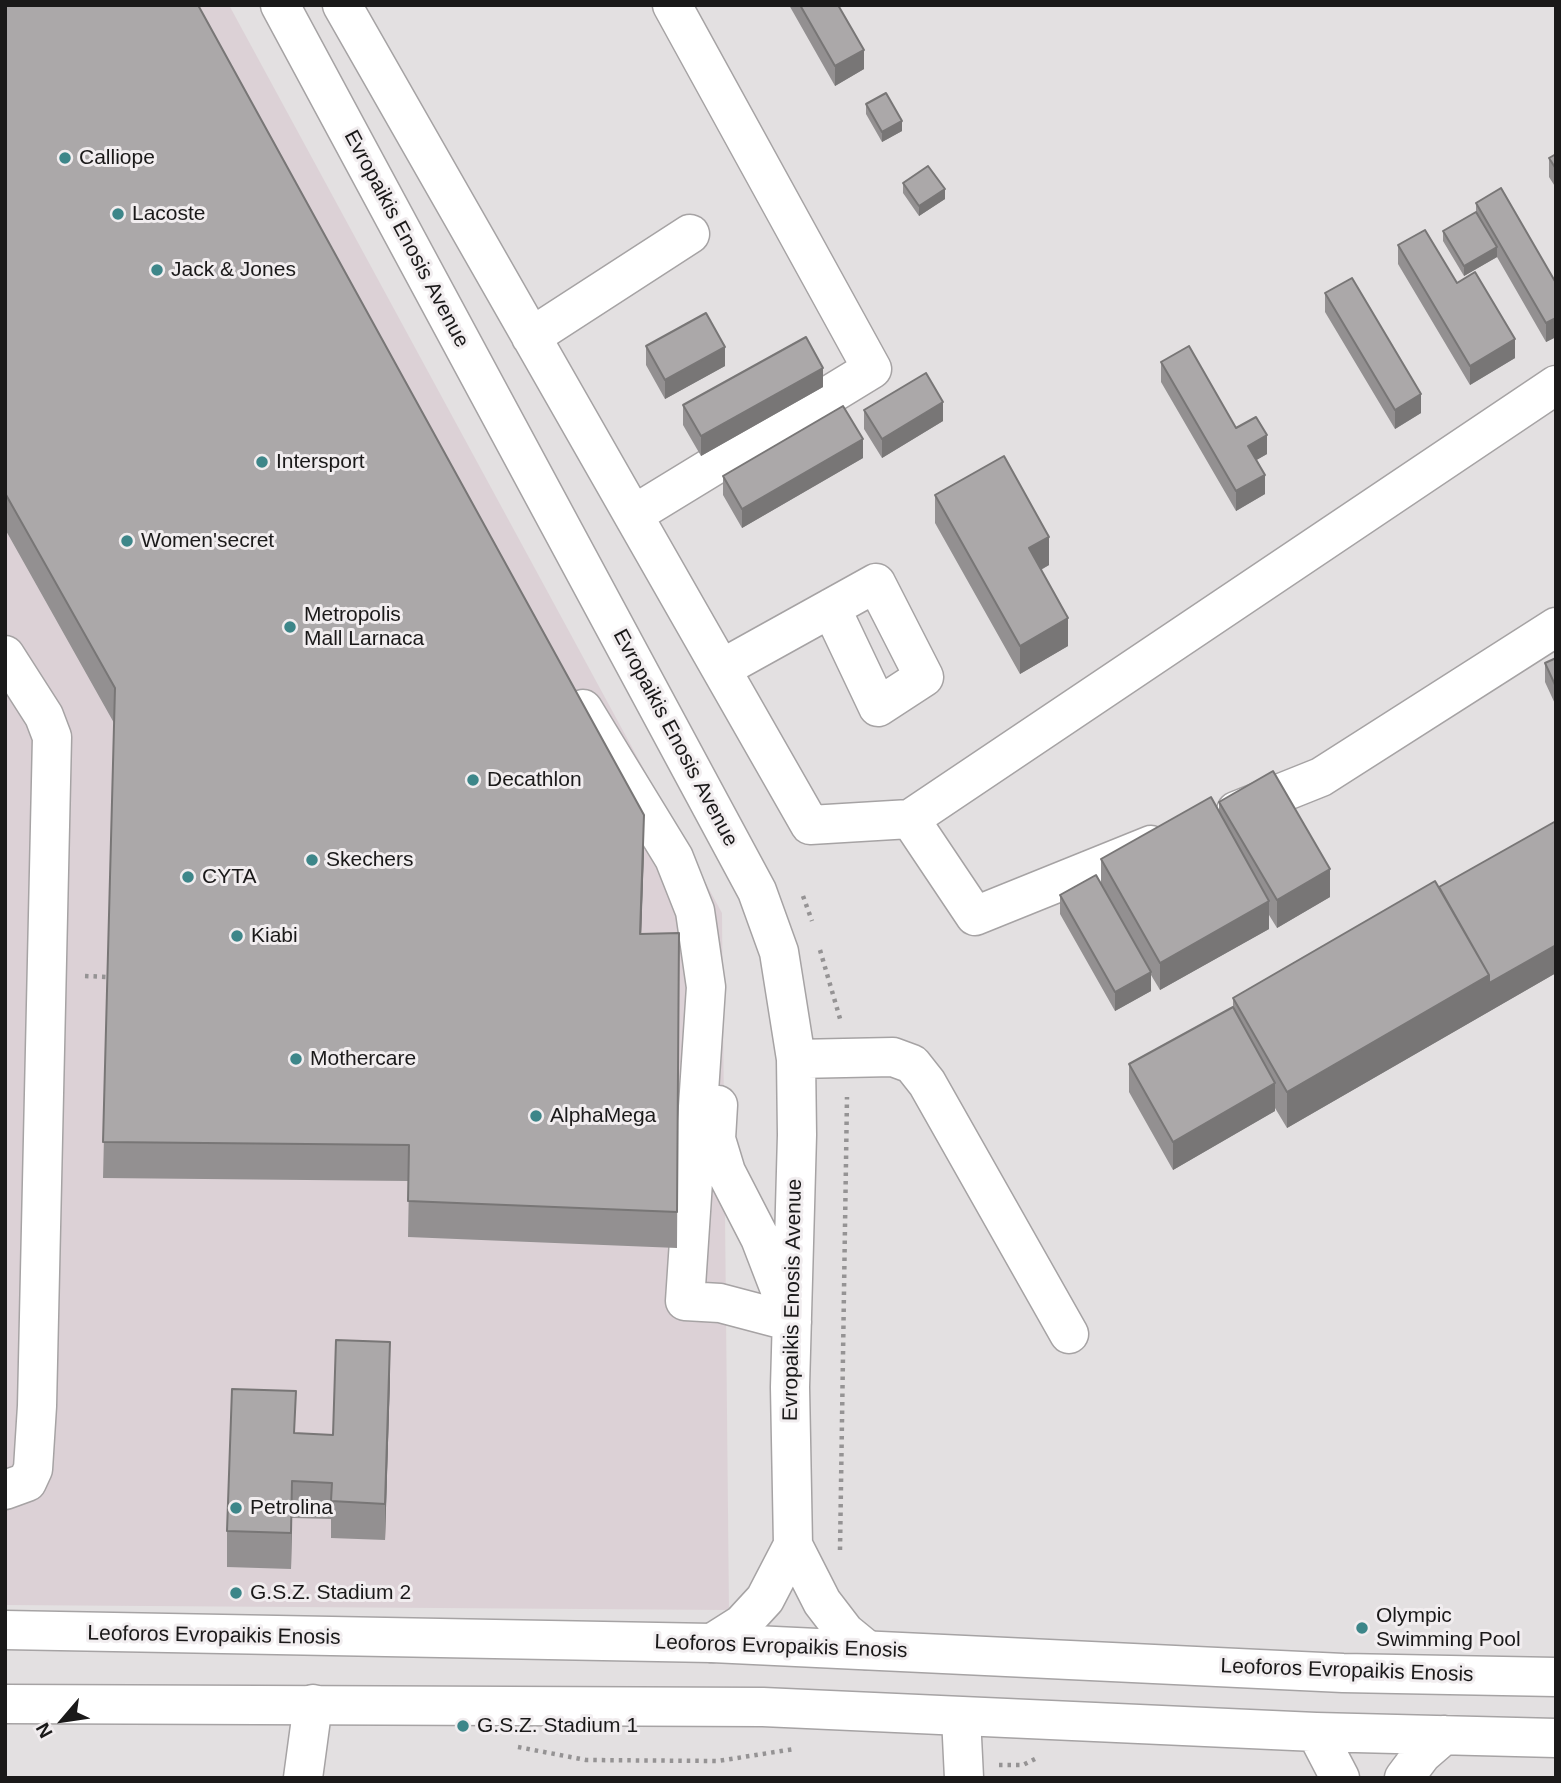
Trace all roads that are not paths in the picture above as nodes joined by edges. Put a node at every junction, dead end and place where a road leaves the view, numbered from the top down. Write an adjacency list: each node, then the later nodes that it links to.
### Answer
1 (280, 5): 15 (main road, Evropaikis Enosis Avenue)
2 (342, 5): 5 (main road)
3 (672, 5): 7 (main road)
4 (690, 234): 5 (main road)
5 (531, 337): 7 (main road)
6 (1556, 386): 13 (main road)
7 (633, 515): 11 (main road)
8 (831, 608): 11 (main road)
9 (1556, 627): 13 (main road)
10 (5, 655): 18 (main road)
11 (721, 669): 13 (main road)
12 (563, 674): 14 (main road)
13 (910, 819)
14 (706, 987): 16 (main road); 16 (main road)
15 (796, 1059): 16 (main road, Evropaikis Enosis Avenue); 17 (main road)
16 (792, 1321): 19 (main road, Evropaikis Enosis Avenue)
17 (1069, 1334)
18 (5, 1490)
19 (793, 1545): 21 (main road); 22 (main road, Evropaikis Enosis Avenue)
20 (5, 1630): 21 (main road, Leoforos Evropaikis Enosis)
21 (712, 1643): 22 (main road, Leoforos Evropaikis Enosis)
22 (867, 1650): 23 (main road, Leoforos Evropaikis Enosis)
23 (1556, 1676)
24 (313, 1703): 25 (main road); 26 (main road); 30 (main road)
25 (5, 1704)
26 (961, 1717): 27 (main road); 31 (main road)
27 (1316, 1732): 28 (main road); 32 (main road)
28 (1444, 1735): 29 (main road); 33 (main road)
29 (1556, 1738)
30 (303, 1778)
31 (964, 1778)
32 (1340, 1778)
33 (1404, 1778)

